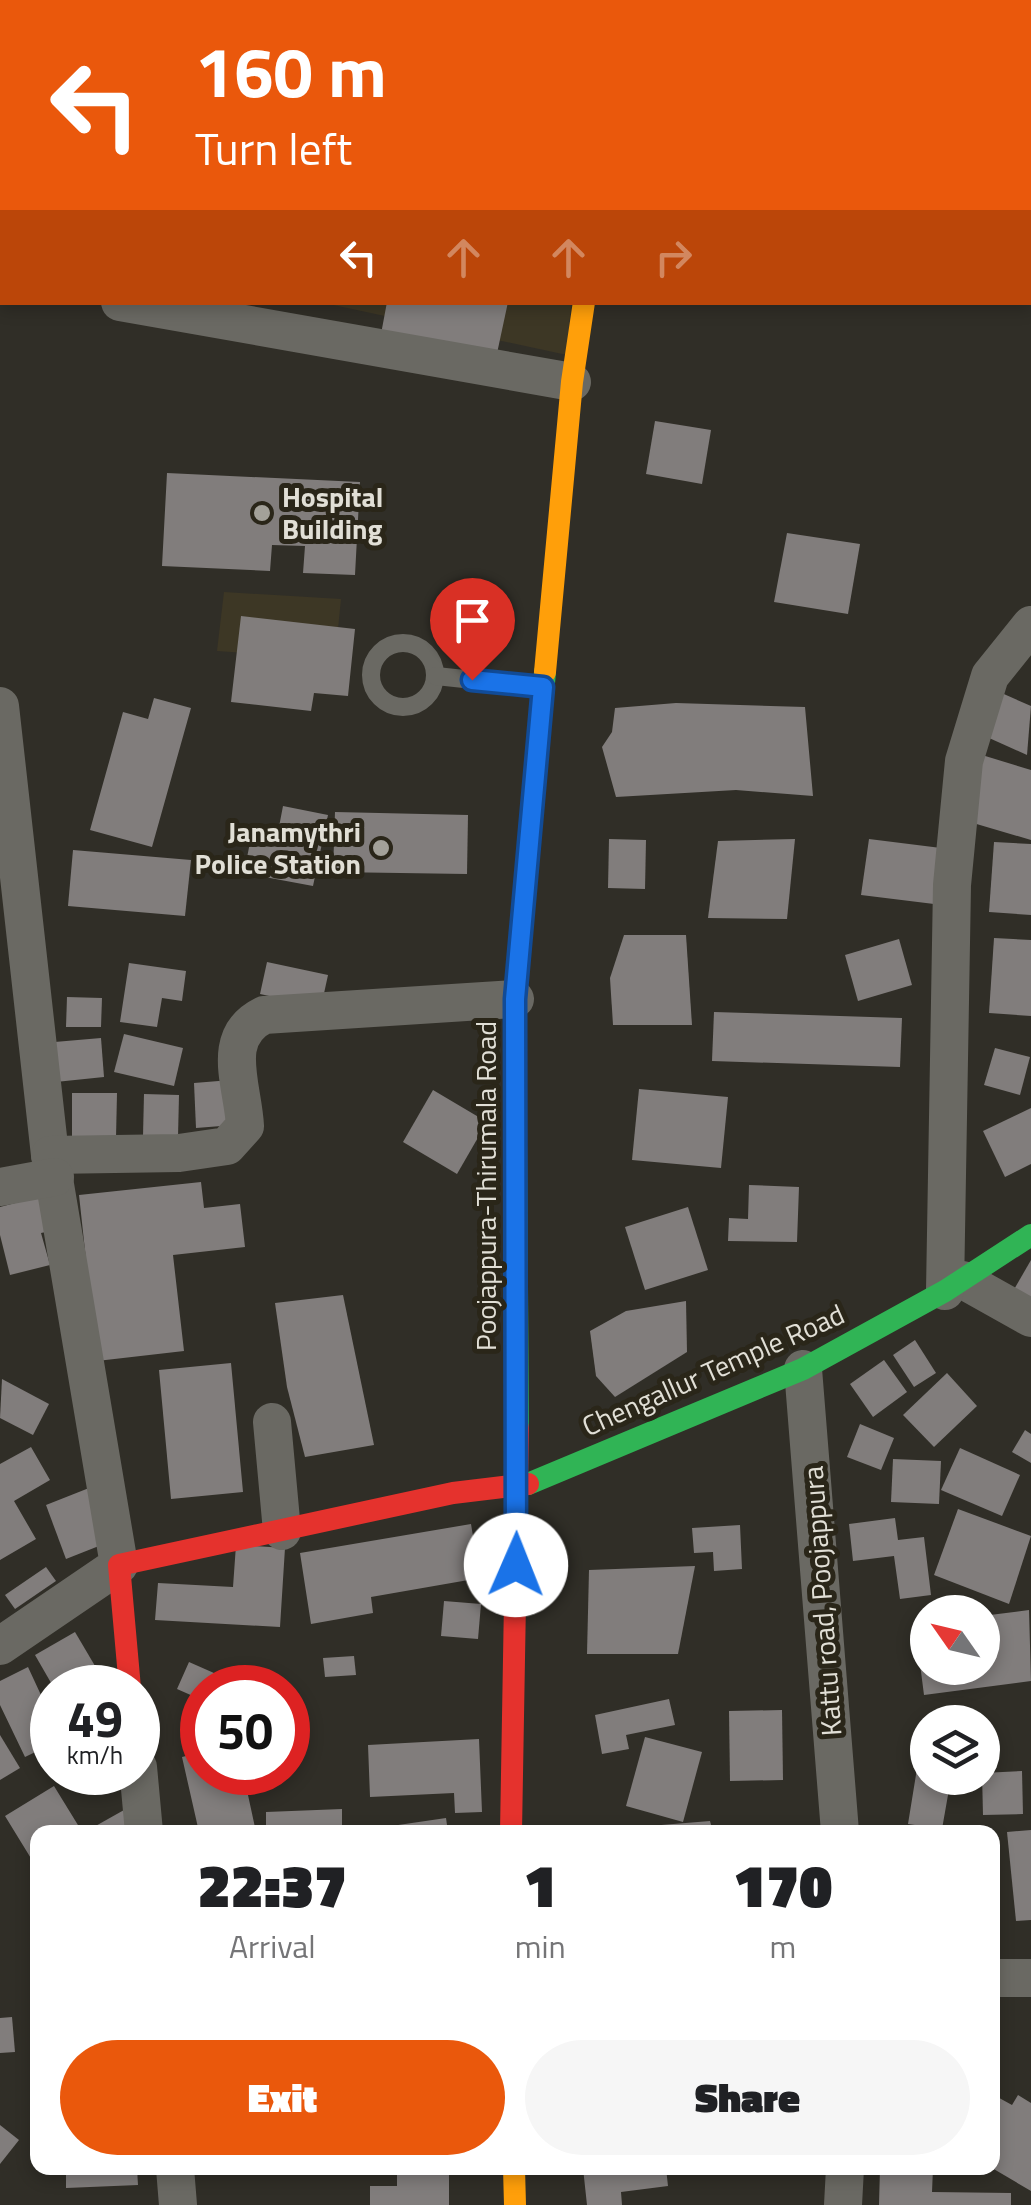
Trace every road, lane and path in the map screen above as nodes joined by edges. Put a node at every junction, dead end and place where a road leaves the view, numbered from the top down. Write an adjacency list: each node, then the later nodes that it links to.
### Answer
1 (137, 305): 3 (street)
2 (584, 305): 3 (main road, Poojappura-Thirumala Road)
3 (572, 382): 6 (main road, Poojappura-Thirumala Road)
4 (1031, 624): 12 (street)
5 (436, 676): 6 (lane)
6 (543, 687): 8 (main road, Poojappura-Thirumala Road)
7 (0, 706): 9 (street)
8 (515, 999): 9 (street); 16 (main road, Poojappura-Thirumala Road)
9 (52, 1166): 10 (street); 18 (street)
10 (0, 1187)
11 (1031, 1235): 12 (main road, Chengallur Temple Road)
12 (954, 1286): 13 (street); 14 (main road, Chengallur Temple Road)
13 (1031, 1318)
14 (803, 1369): 16 (main road, Chengallur Temple Road); 24 (street, Kattu road, Poojappura)
15 (272, 1422): 17 (street)
16 (518, 1488): 17 (main road, Chengallur Temple Road); 23 (main road, Poojappura-Thirumala Road)
17 (282, 1531): 18 (main road, Chengallur Temple Road)
18 (118, 1564): 19 (street); 20 (main road)
19 (0, 1646)
20 (128, 1665)
21 (141, 1795): 22 (street)
22 (143, 1825)
23 (511, 1825)
24 (839, 1825)
25 (1000, 1978): 26 (street)
26 (1031, 1978)
27 (176, 2175): 30 (street)
28 (514, 2175): 31 (main road)
29 (845, 2175): 32 (street)
30 (178, 2205)
31 (516, 2205)
32 (844, 2205)

